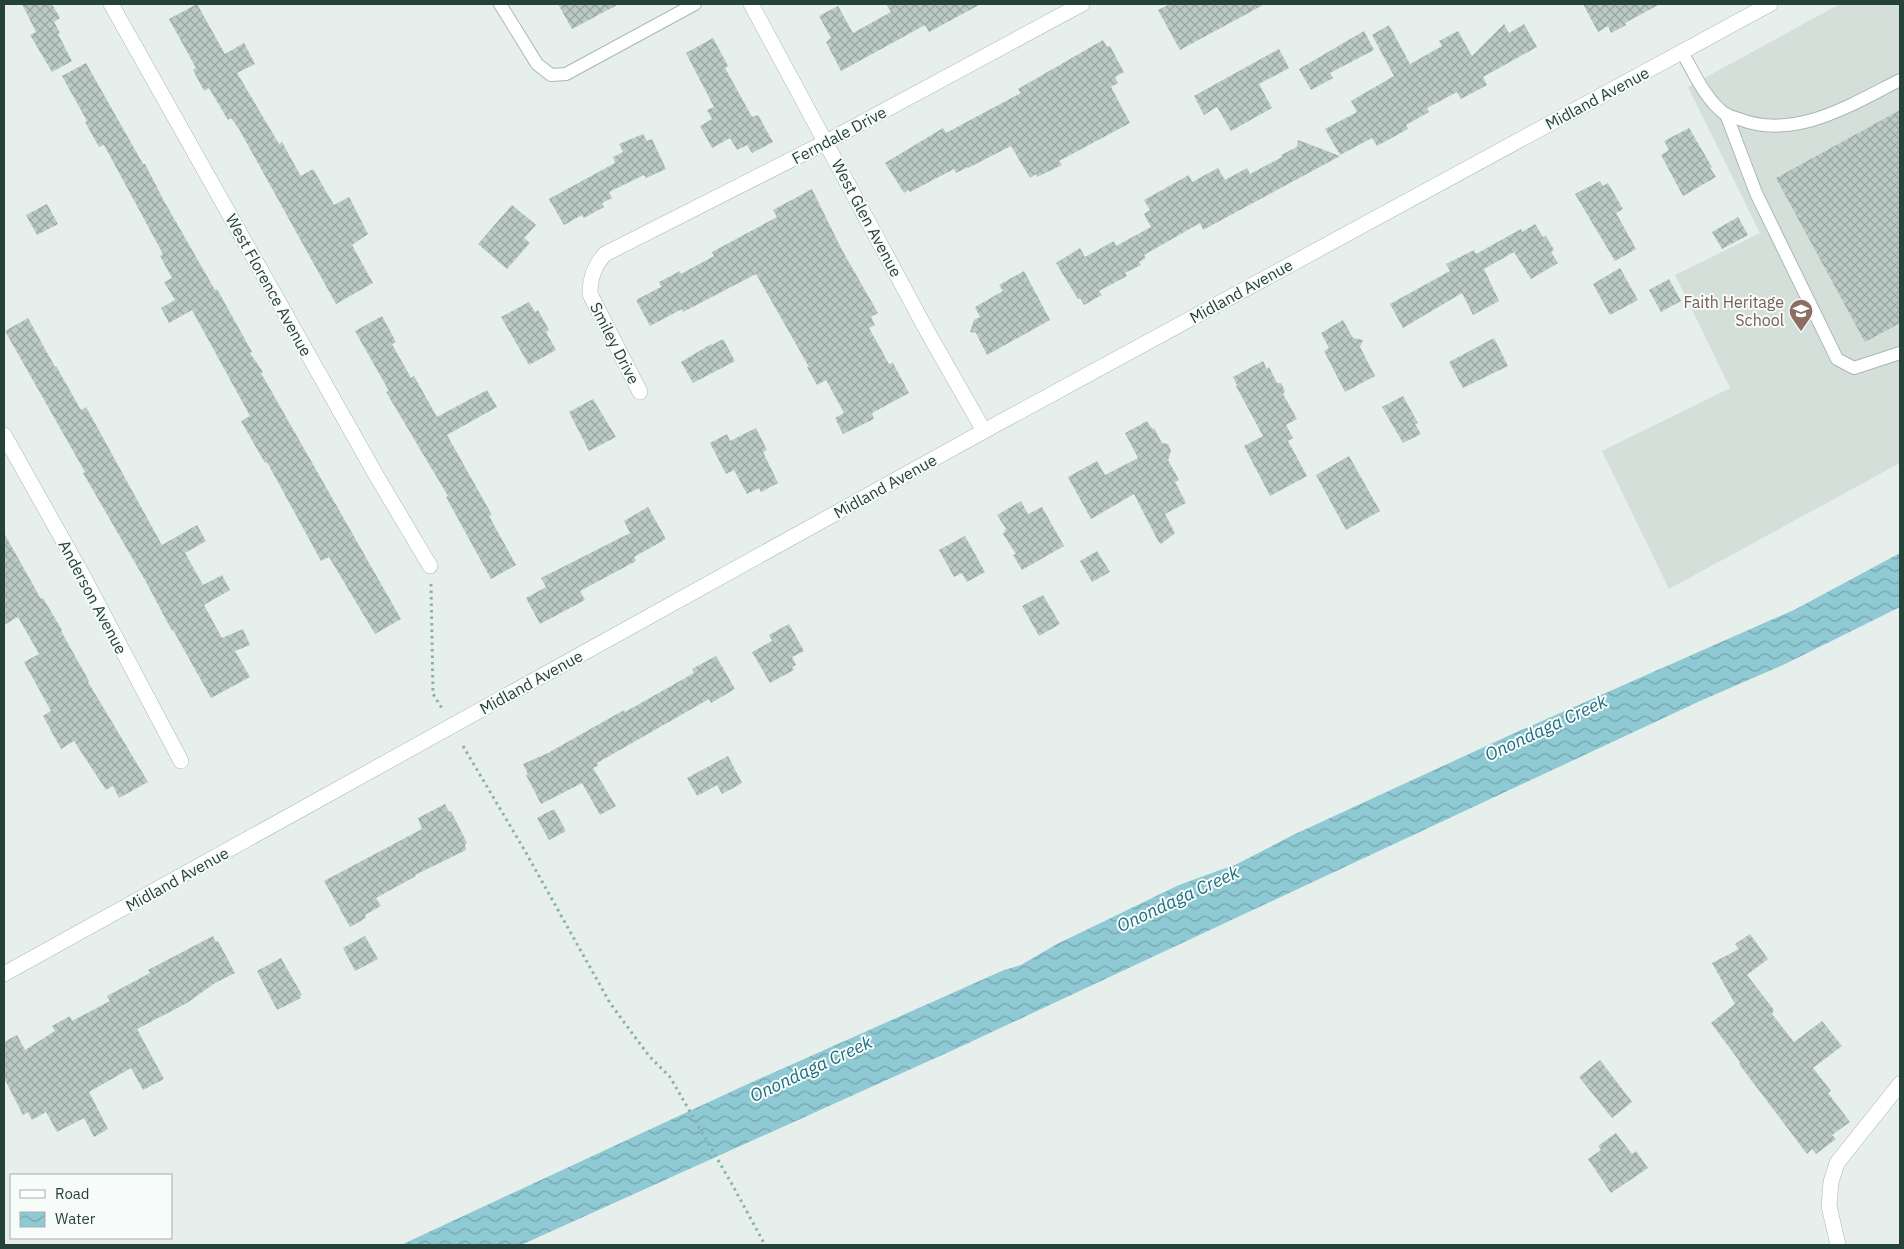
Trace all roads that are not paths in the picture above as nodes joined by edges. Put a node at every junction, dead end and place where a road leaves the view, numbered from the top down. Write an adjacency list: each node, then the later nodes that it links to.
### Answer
1 (111, 4): 16 (street, West Florence Avenue)
2 (500, 4): 3 (lane)
3 (695, 4)
4 (751, 4): 10 (street, West Glen Avenue)
5 (1082, 4): 10 (street, Ferndale Drive)
6 (1770, 4): 7 (street, Midland Avenue)
7 (1682, 52): 9 (lane); 14 (street, Midland Avenue)
8 (1900, 80): 9 (lane)
9 (1726, 114): 12 (lane)
10 (826, 142): 11 (street, Ferndale Drive); 14 (street, West Glen Avenue)
11 (596, 264): 13 (street, Smiley Drive)
12 (1900, 353)
13 (640, 392)
14 (984, 431): 18 (street, Midland Avenue)
15 (4, 435): 17 (street, Anderson Avenue)
16 (430, 566)
17 (180, 761)
18 (4, 974)
19 (1900, 1084): 20 (street)
20 (1838, 1245)

